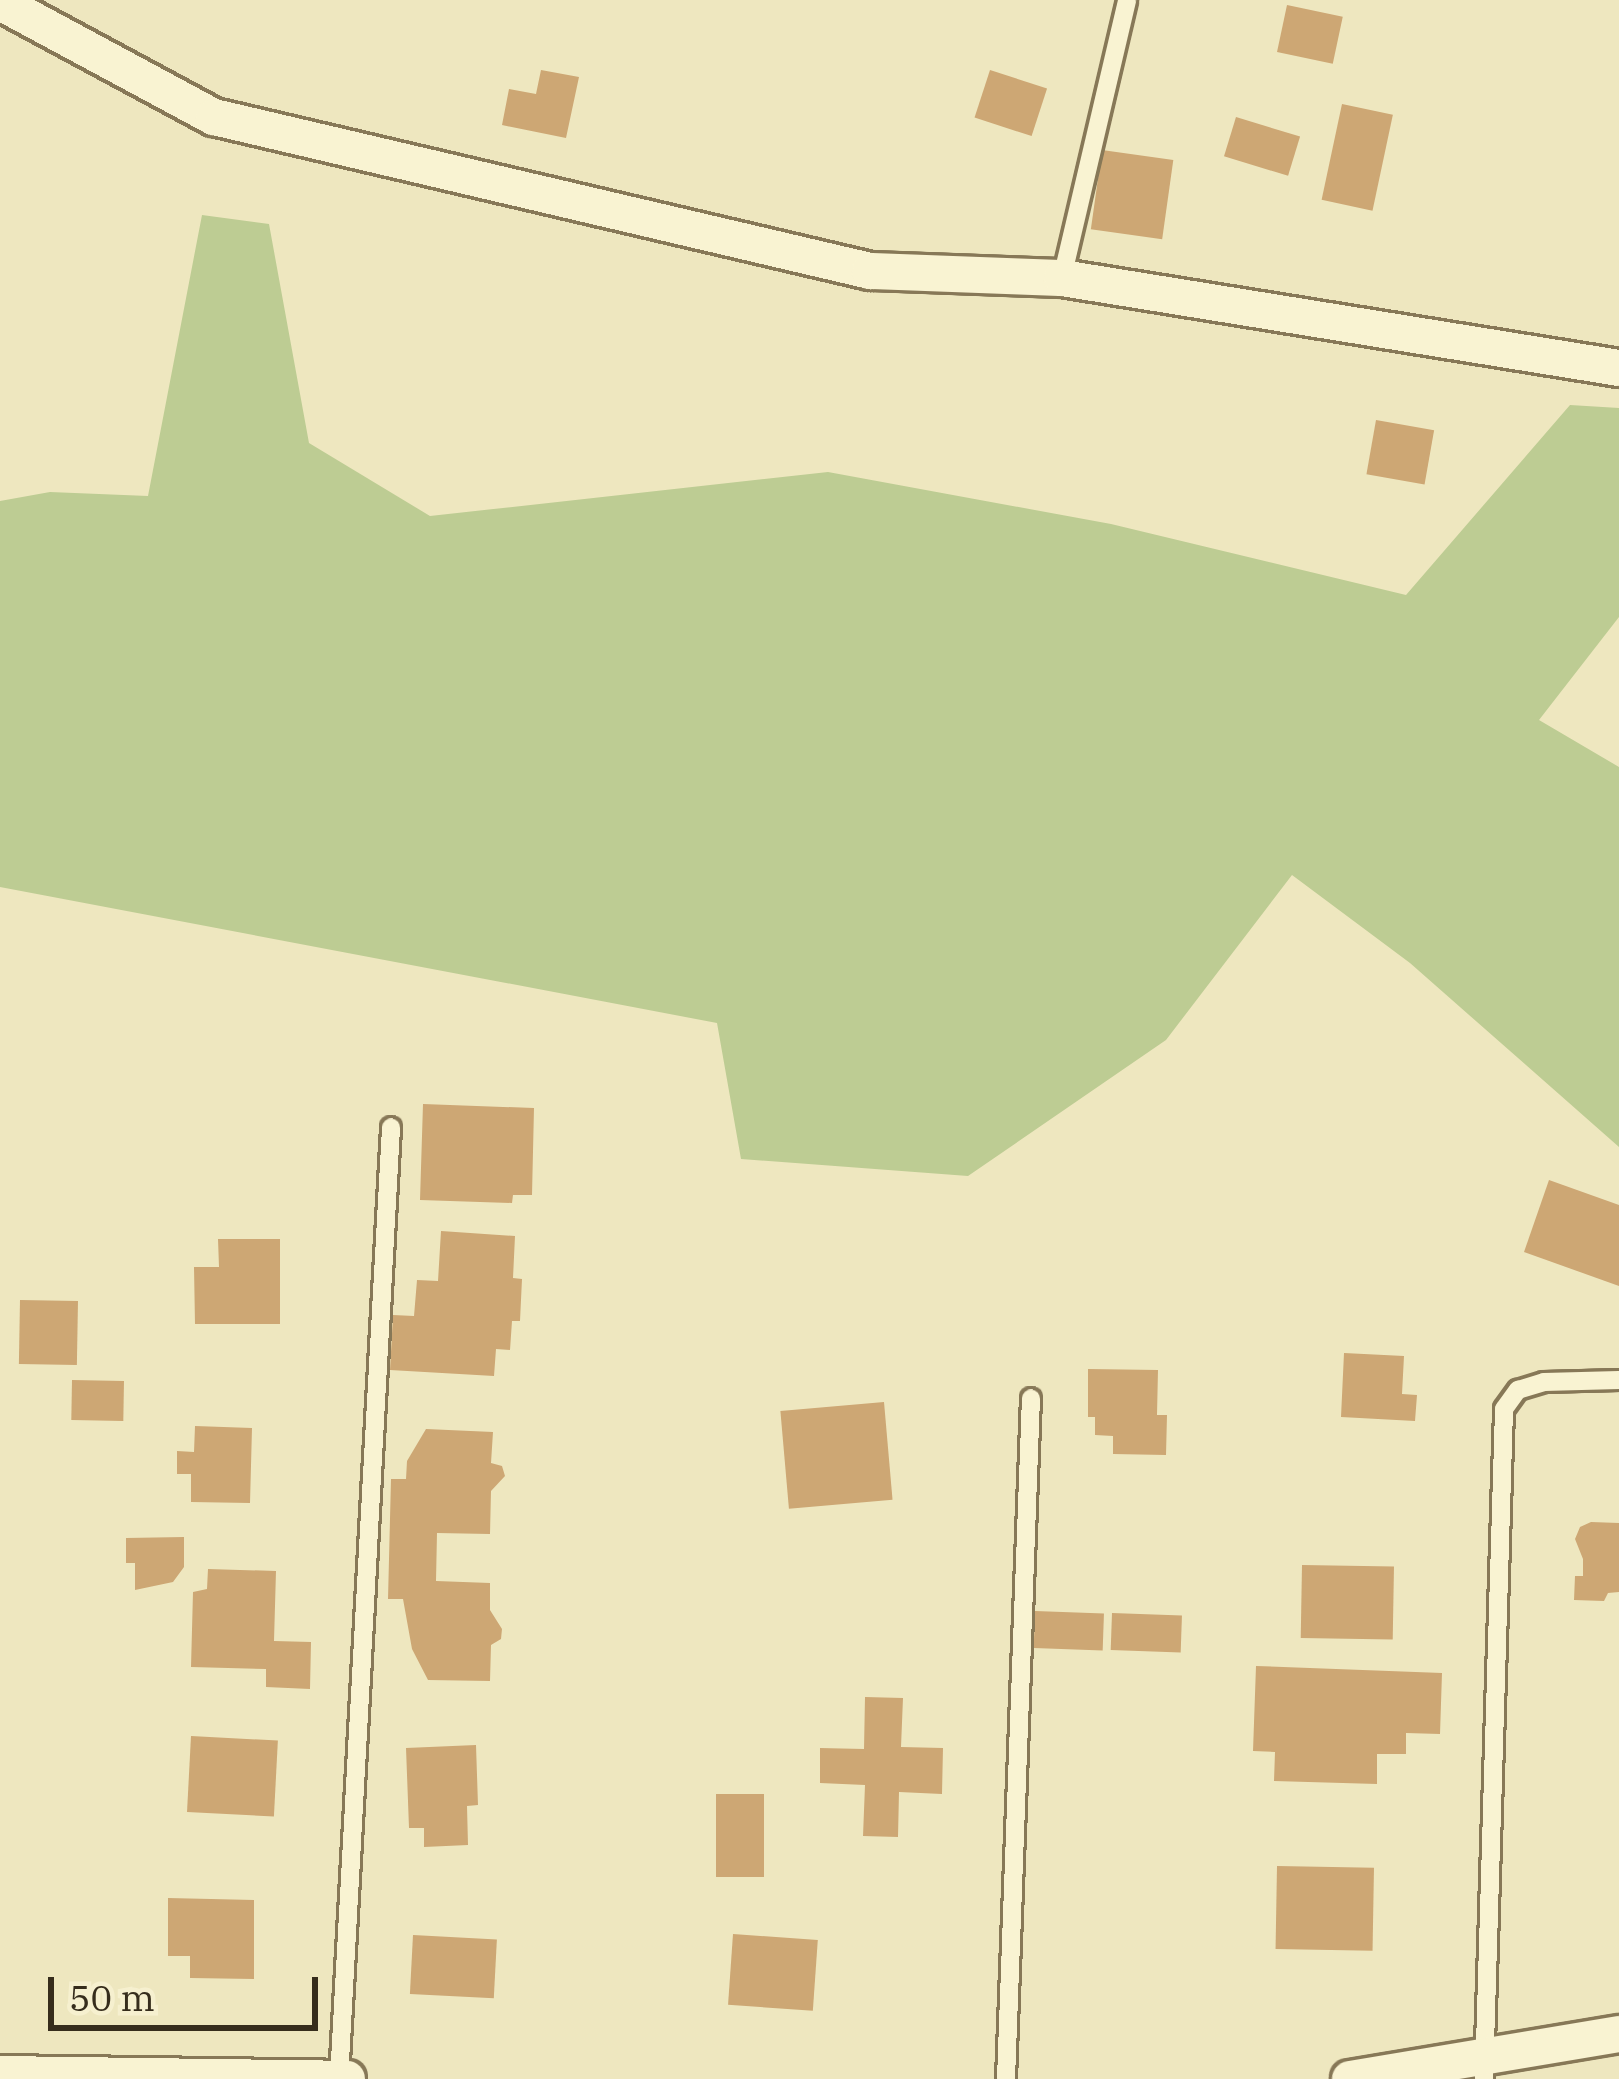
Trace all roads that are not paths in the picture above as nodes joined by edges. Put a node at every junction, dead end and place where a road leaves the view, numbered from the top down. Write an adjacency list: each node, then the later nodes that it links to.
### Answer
1 (1127, 0): 3 (lane)
2 (0, 2): 3 (street)
3 (1062, 278): 4 (street)
4 (1619, 368)
5 (391, 1127): 11 (lane)
6 (1619, 1380): 9 (lane)
7 (1031, 1398): 12 (lane)
8 (1619, 2034): 9 (street)
9 (1485, 2069): 13 (street)
10 (0, 2074): 11 (street)
11 (341, 2079)
12 (1006, 2079)
13 (1350, 2079)

